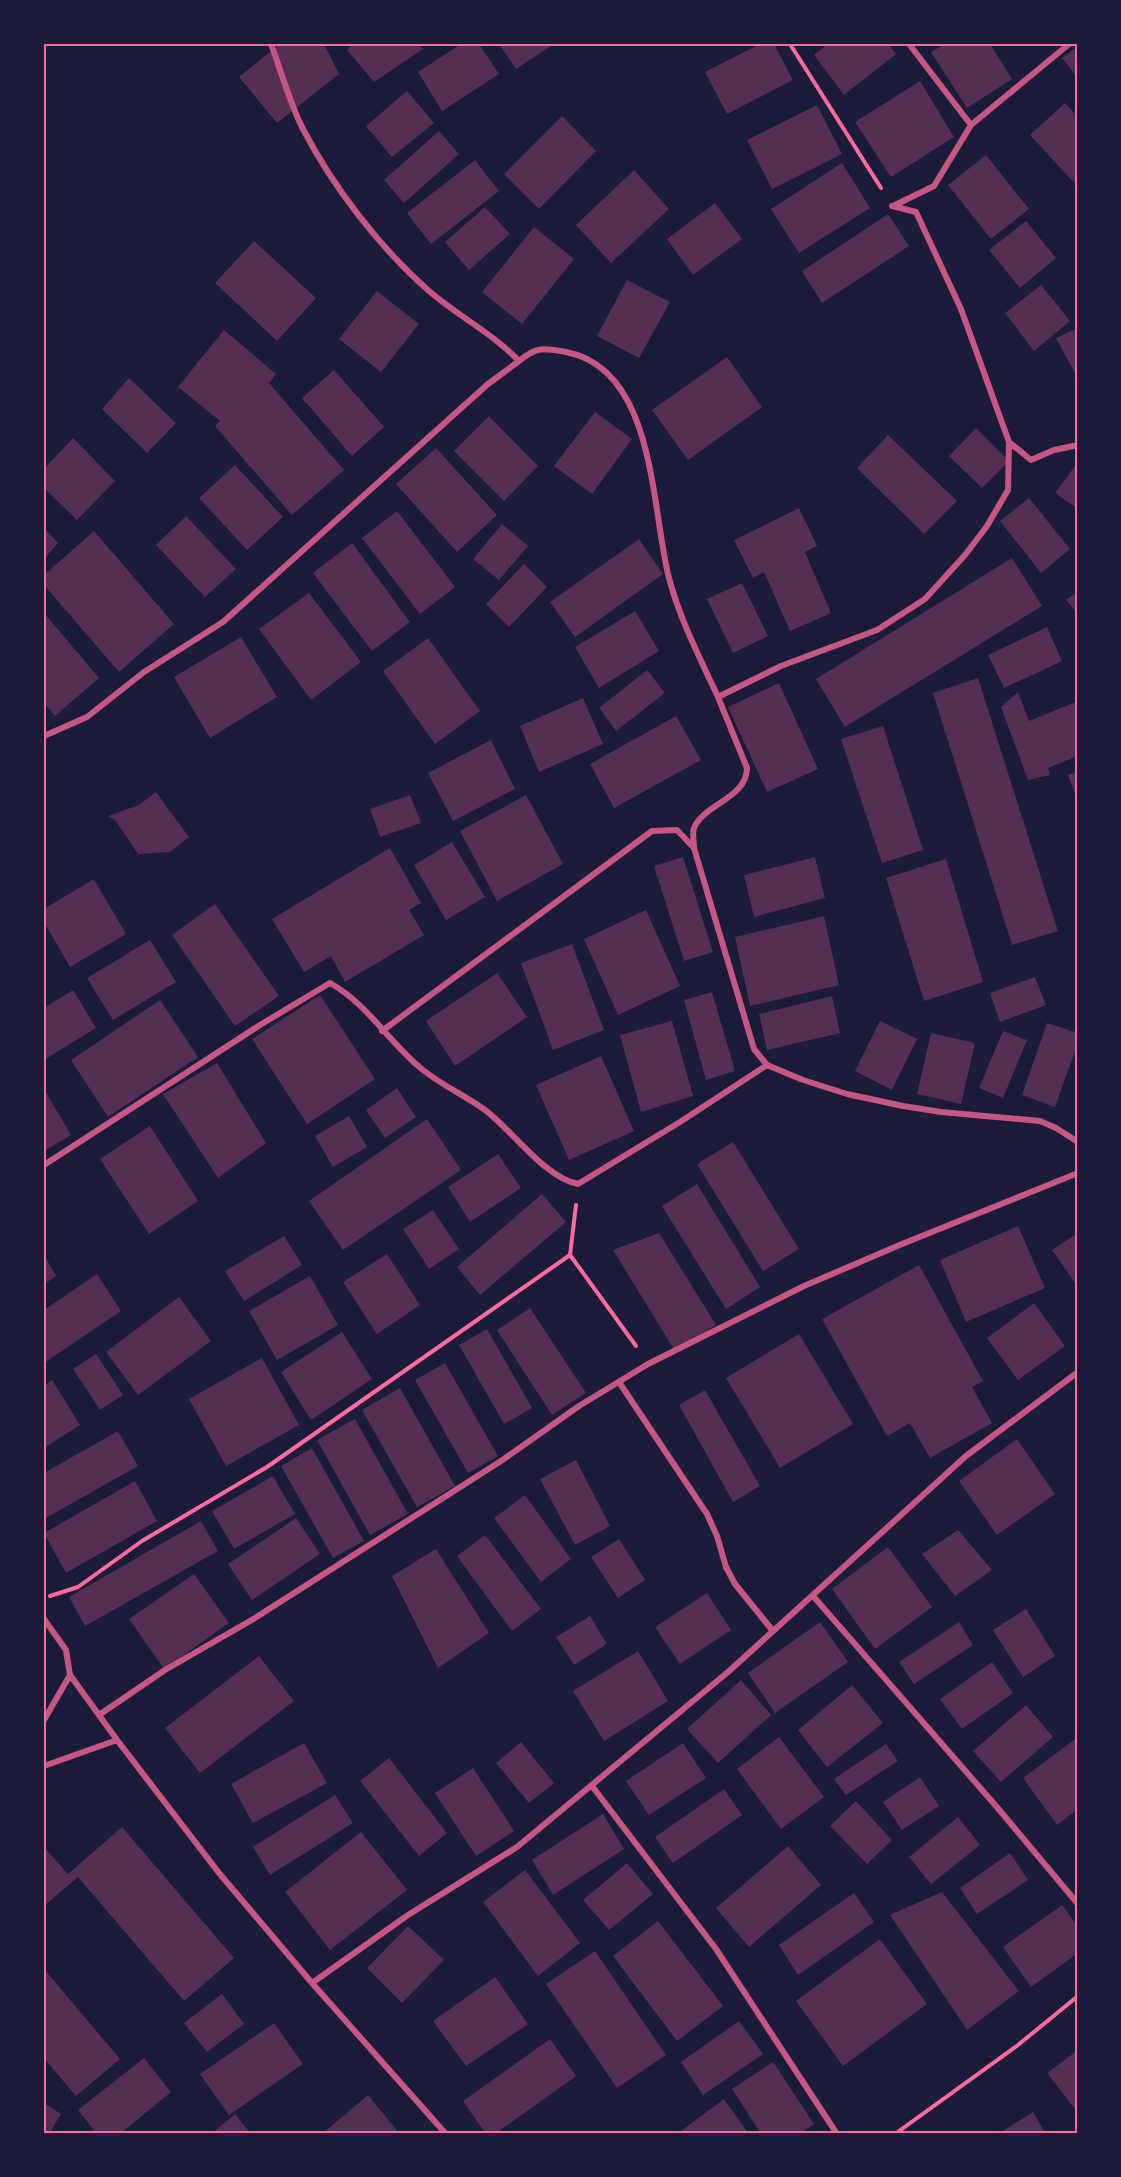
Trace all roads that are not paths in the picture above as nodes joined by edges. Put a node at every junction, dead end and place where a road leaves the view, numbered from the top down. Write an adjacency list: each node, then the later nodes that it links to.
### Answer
1 (271, 44): 5 (street)
2 (909, 44): 4 (street)
3 (1069, 44): 4 (street)
4 (971, 125): 6 (street)
5 (519, 361): 8 (street); 9 (street)
6 (1009, 442): 7 (street); 8 (street)
7 (1077, 445)
8 (718, 697): 10 (street)
9 (44, 736)
10 (694, 848): 11 (street); 12 (street)
11 (382, 1031): 12 (street); 14 (street)
12 (767, 1065): 13 (street)
13 (1077, 1142)
14 (44, 1165)
15 (1077, 1173): 17 (street)
16 (1077, 1372): 18 (street)
17 (619, 1382): 20 (street); 22 (street)
18 (813, 1596): 20 (street); 27 (street)
19 (44, 1619): 21 (street)
20 (773, 1631): 26 (street)
21 (70, 1675): 22 (street); 23 (street)
22 (99, 1715): 24 (street)
23 (44, 1720)
24 (117, 1740): 25 (street); 28 (street)
25 (44, 1766)
26 (592, 1786): 28 (street); 30 (street)
27 (1077, 1904)
28 (312, 1983): 29 (street)
29 (446, 2133)
30 (837, 2133)

